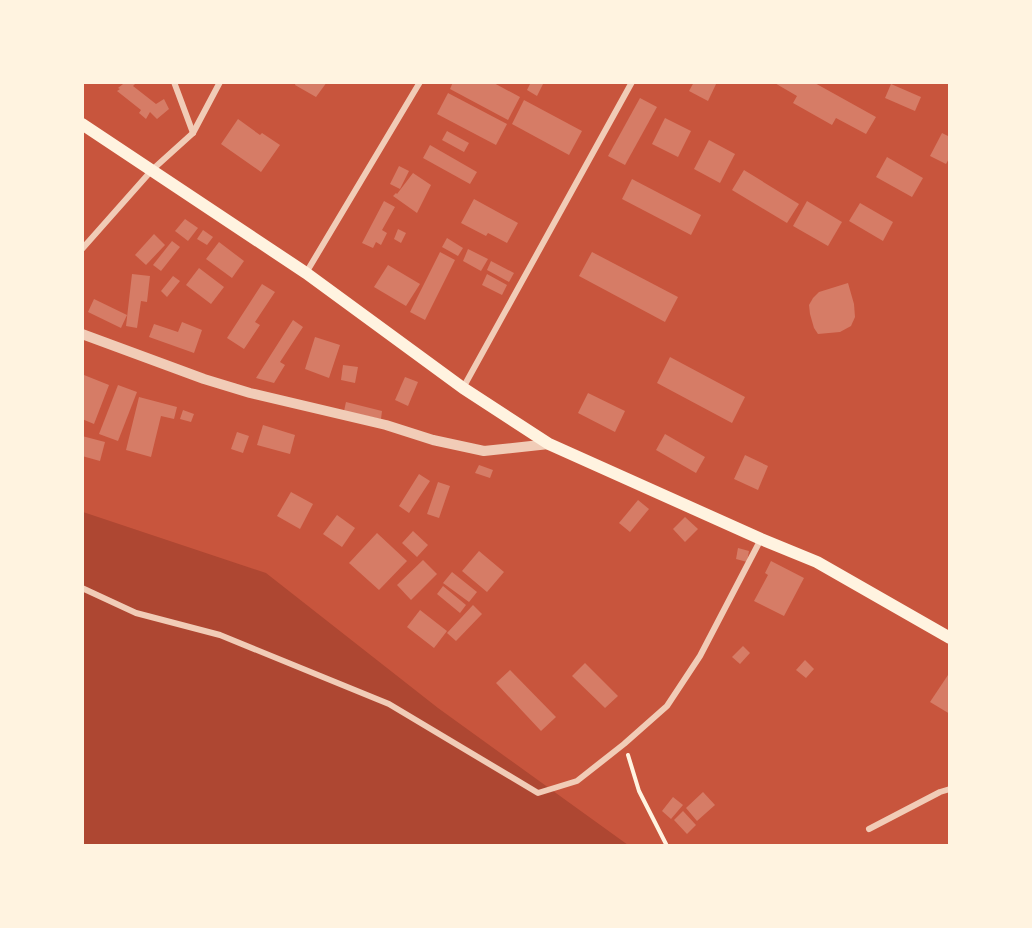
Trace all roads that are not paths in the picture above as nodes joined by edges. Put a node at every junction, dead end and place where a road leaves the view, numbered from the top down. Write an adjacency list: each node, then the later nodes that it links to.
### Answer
1 (174, 82): 6 (street)
2 (220, 82): 6 (street)
3 (420, 82): 9 (street)
4 (632, 82): 11 (street)
5 (82, 124): 7 (main road)
6 (193, 133): 7 (street)
7 (152, 170): 8 (street); 9 (main road)
8 (82, 249)
9 (306, 273): 11 (main road)
10 (82, 334): 12 (street)
11 (463, 388): 12 (main road)
12 (549, 444): 13 (main road)
13 (761, 539): 14 (street); 15 (main road)
14 (82, 588)
15 (950, 638)
16 (950, 789): 17 (street)
17 (869, 829)

